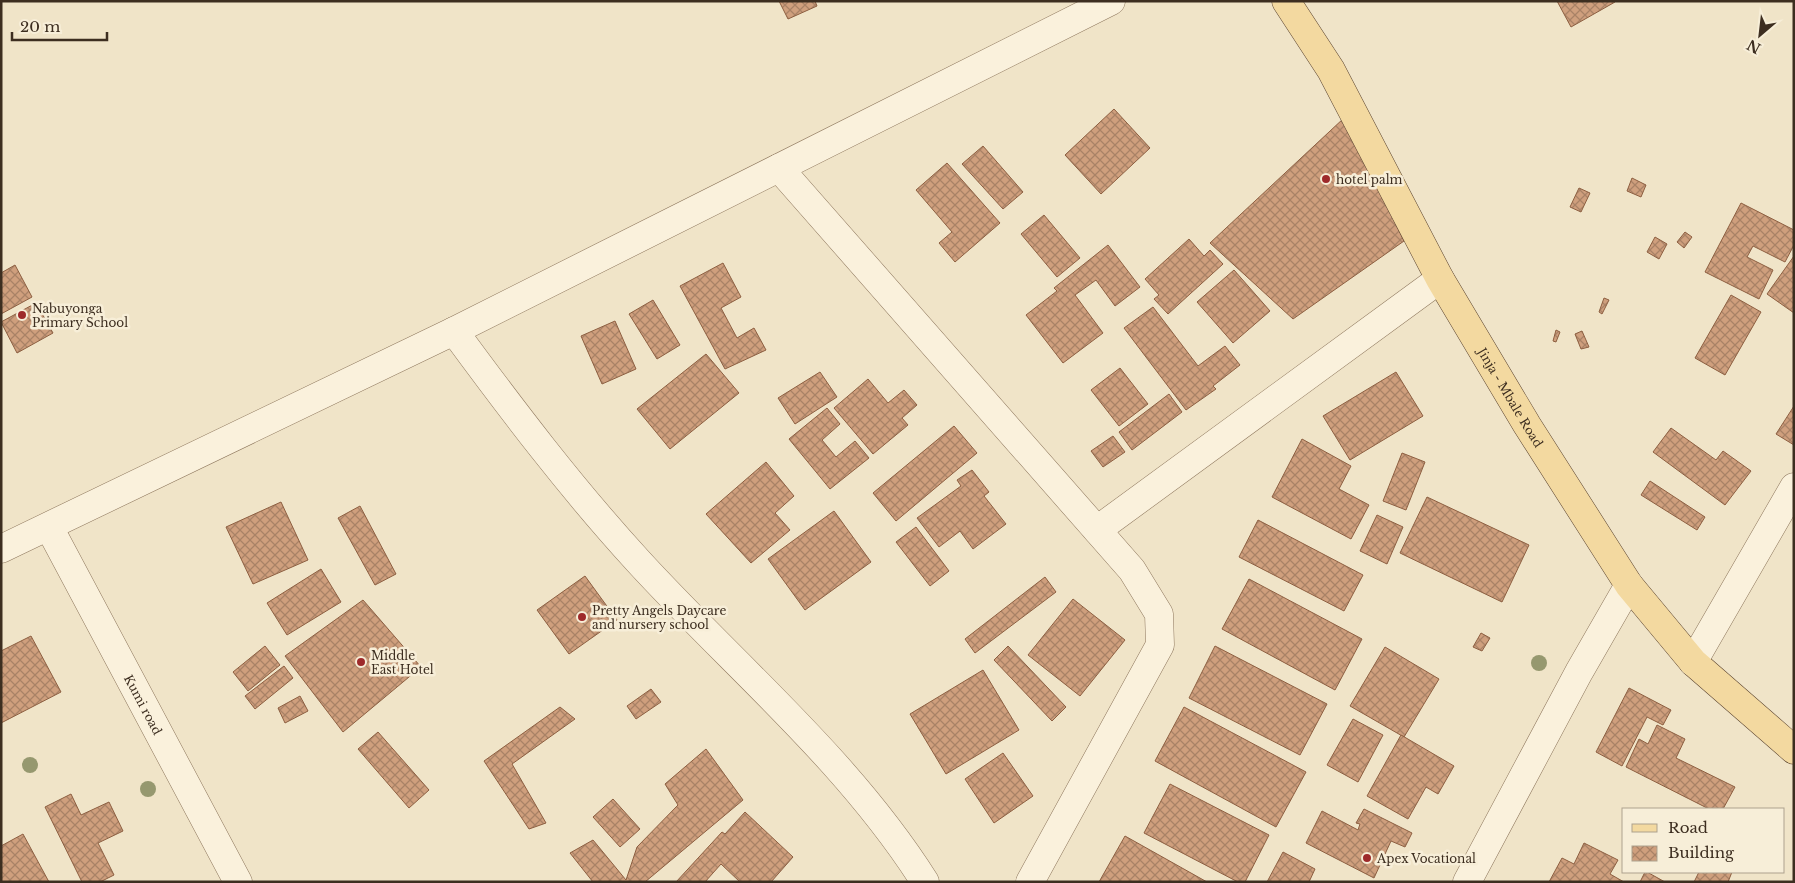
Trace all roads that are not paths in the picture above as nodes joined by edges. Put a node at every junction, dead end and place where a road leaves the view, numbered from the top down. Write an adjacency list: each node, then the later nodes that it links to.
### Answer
1 (1111, 1): 3 (street)
2 (1286, 1): 4 (main road, Jinja - Mbale Road)
3 (779, 168): 5 (street); 8 (street)
4 (1440, 279): 8 (street); 10 (main road, Jinja - Mbale Road)
5 (454, 331): 7 (street); 14 (street)
6 (1794, 487): 11 (street)
7 (49, 527): 9 (street); 13 (street, Kumi road)
8 (1097, 530): 15 (street)
9 (1, 549)
10 (1629, 585): 11 (main road, Jinja - Mbale Road); 16 (street)
11 (1694, 662): 12 (main road, Jinja - Mbale Road)
12 (1794, 750)
13 (233, 880)
14 (925, 882)
15 (1030, 882)
16 (1467, 882)

